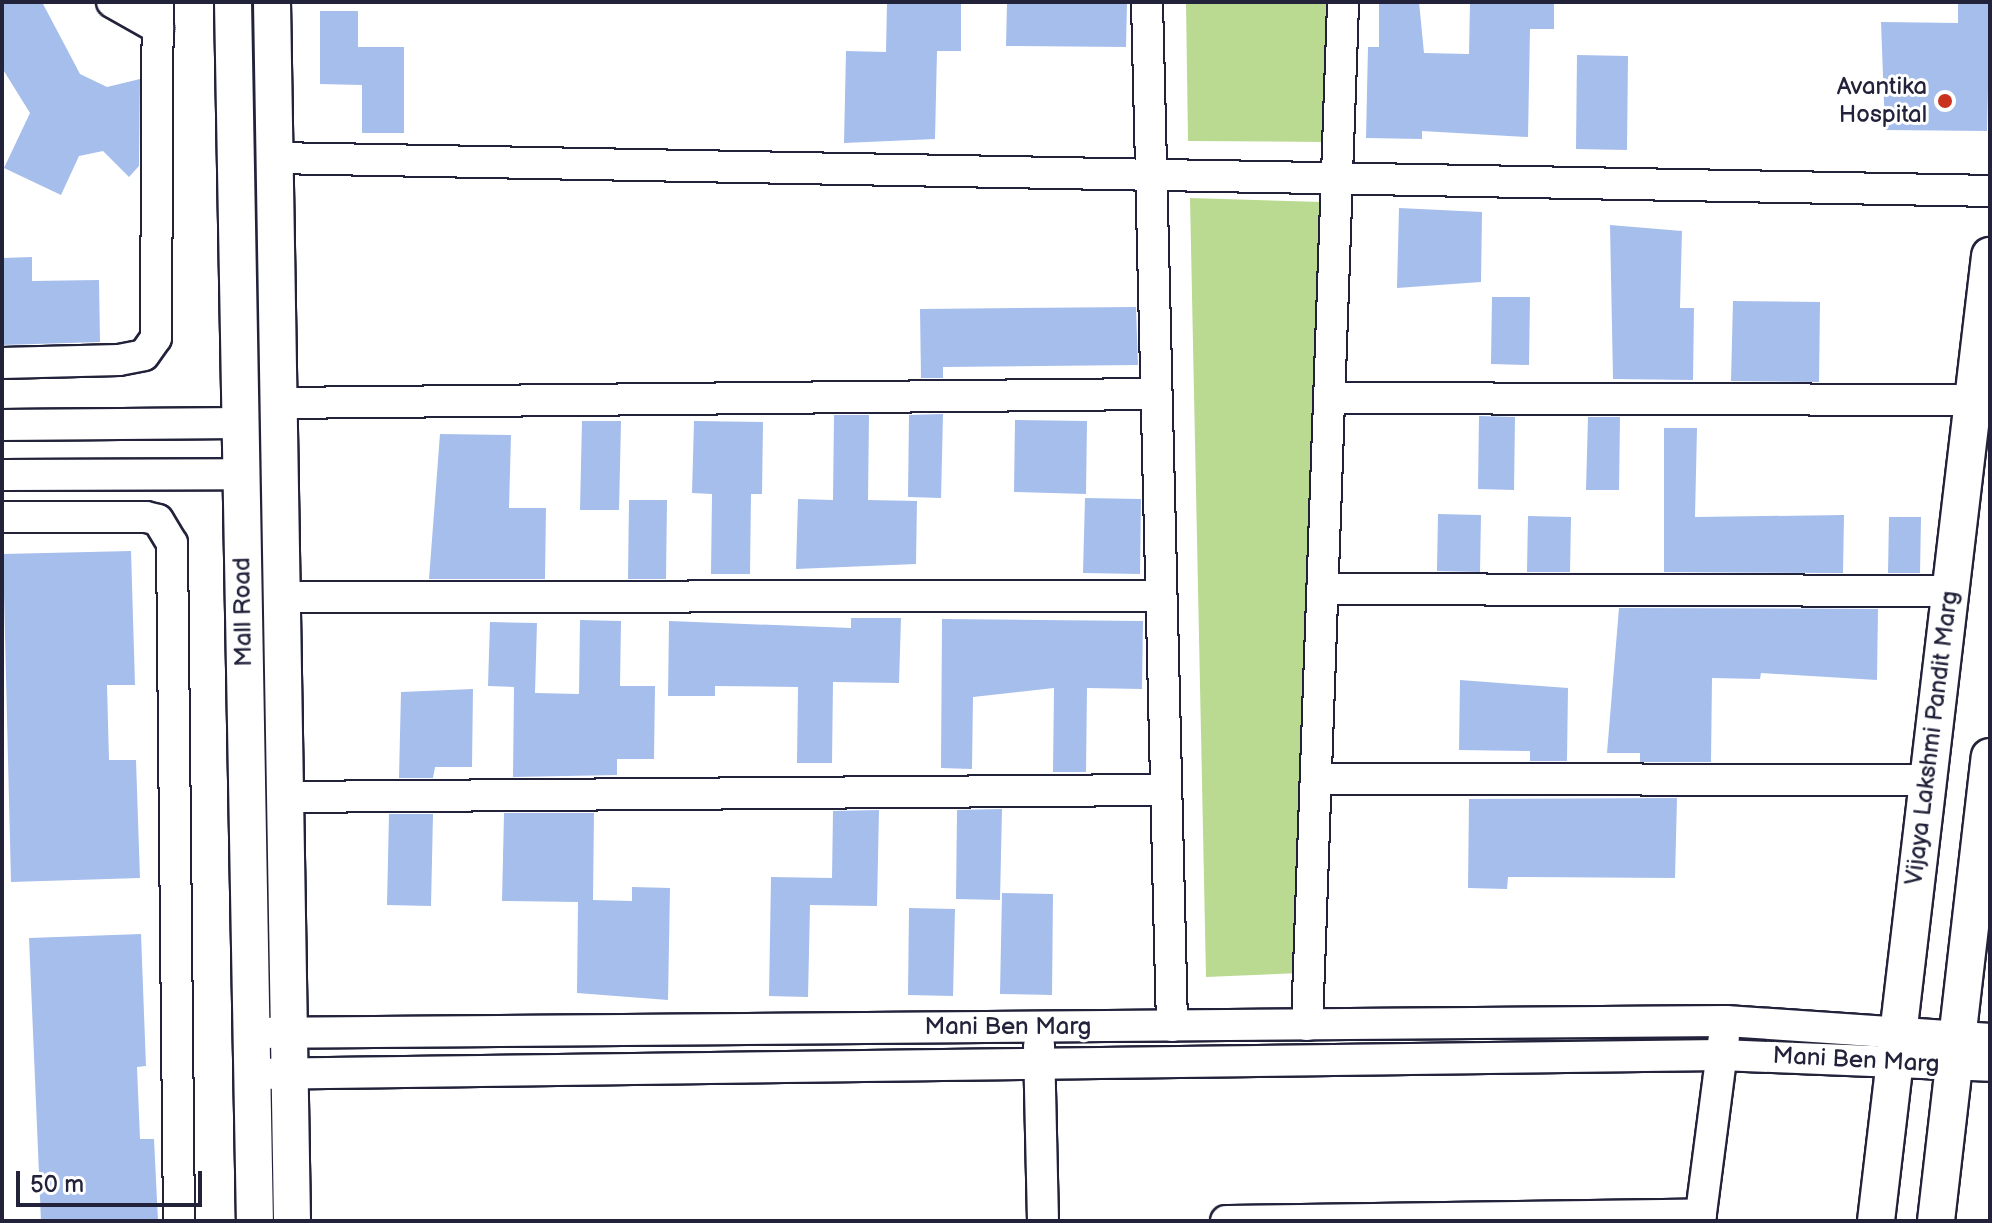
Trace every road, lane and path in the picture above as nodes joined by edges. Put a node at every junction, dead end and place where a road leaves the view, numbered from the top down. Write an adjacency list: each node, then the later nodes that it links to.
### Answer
1 (112, 2): 6 (street)
2 (233, 2): 17 (street, Mall Road)
3 (272, 2): 7 (street, Mall Road)
4 (1147, 2): 8 (street)
5 (1343, 2): 9 (street)
6 (158, 15): 12 (street)
7 (275, 158): 8 (street); 16 (street, Mall Road)
8 (1151, 175): 9 (street); 13 (street)
9 (1337, 178): 10 (street); 14 (street)
10 (1990, 191)
11 (1990, 256): 15 (street, Vijaya Lakshmi Pandit Marg)
12 (2, 363)
13 (1156, 394): 16 (street); 24 (street)
14 (1329, 398): 15 (street); 22 (street)
15 (1972, 400): 23 (street, Vijaya Lakshmi Pandit Marg)
16 (279, 403): 25 (street, Mall Road)
17 (240, 423): 18 (street); 19 (street, Mall Road)
18 (2, 425)
19 (241, 474): 20 (street); 36 (street, Mall Road)
20 (2, 475)
21 (2, 517): 47 (street)
22 (1322, 589): 23 (street); 27 (street)
23 (1949, 591): 28 (street, Vijaya Lakshmi Pandit Marg)
24 (1161, 596): 25 (street); 29 (street)
25 (282, 597): 30 (street, Mall Road)
26 (1990, 757): 31 (street)
27 (1316, 779): 28 (street); 33 (street)
28 (1927, 780): 38 (street, Vijaya Lakshmi Pandit Marg)
29 (1166, 790): 30 (street); 34 (street)
30 (285, 797): 37 (street, Mall Road)
31 (1987, 804): 39 (street)
32 (1726, 1021): 33 (street, Mani Ben Marg); 38 (street, Mani Ben Marg); 40 (street)
33 (1307, 1025): 34 (street, Mani Ben Marg)
34 (1172, 1026): 35 (street, Mani Ben Marg)
35 (1039, 1027): 37 (street, Mani Ben Marg); 41 (street)
36 (251, 1033): 37 (street, Mani Ben Marg); 44 (street, Mall Road)
37 (289, 1033): 43 (street, Mall Road)
38 (1898, 1046): 39 (street, Mani Ben Marg); 40 (street, Mani Ben Marg); 53 (street, Vijaya Lakshmi Pandit Marg)
39 (1967, 1048): 42 (street, Mani Ben Marg); 54 (street)
40 (1721, 1055): 41 (street, Mani Ben Marg); 45 (street)
41 (1039, 1064): 43 (street, Mani Ben Marg); 50 (street)
42 (1990, 1066)
43 (290, 1073): 44 (street, Mani Ben Marg); 49 (street, Mall Road)
44 (252, 1074): 48 (street, Mall Road)
45 (1700, 1218): 46 (street)
46 (1419, 1220): 52 (street)
47 (179, 1221)
48 (255, 1221)
49 (292, 1221)
50 (1043, 1221)
51 (1226, 1221): 52 (street)
52 (1268, 1221)
53 (1876, 1221)
54 (1936, 1221)

